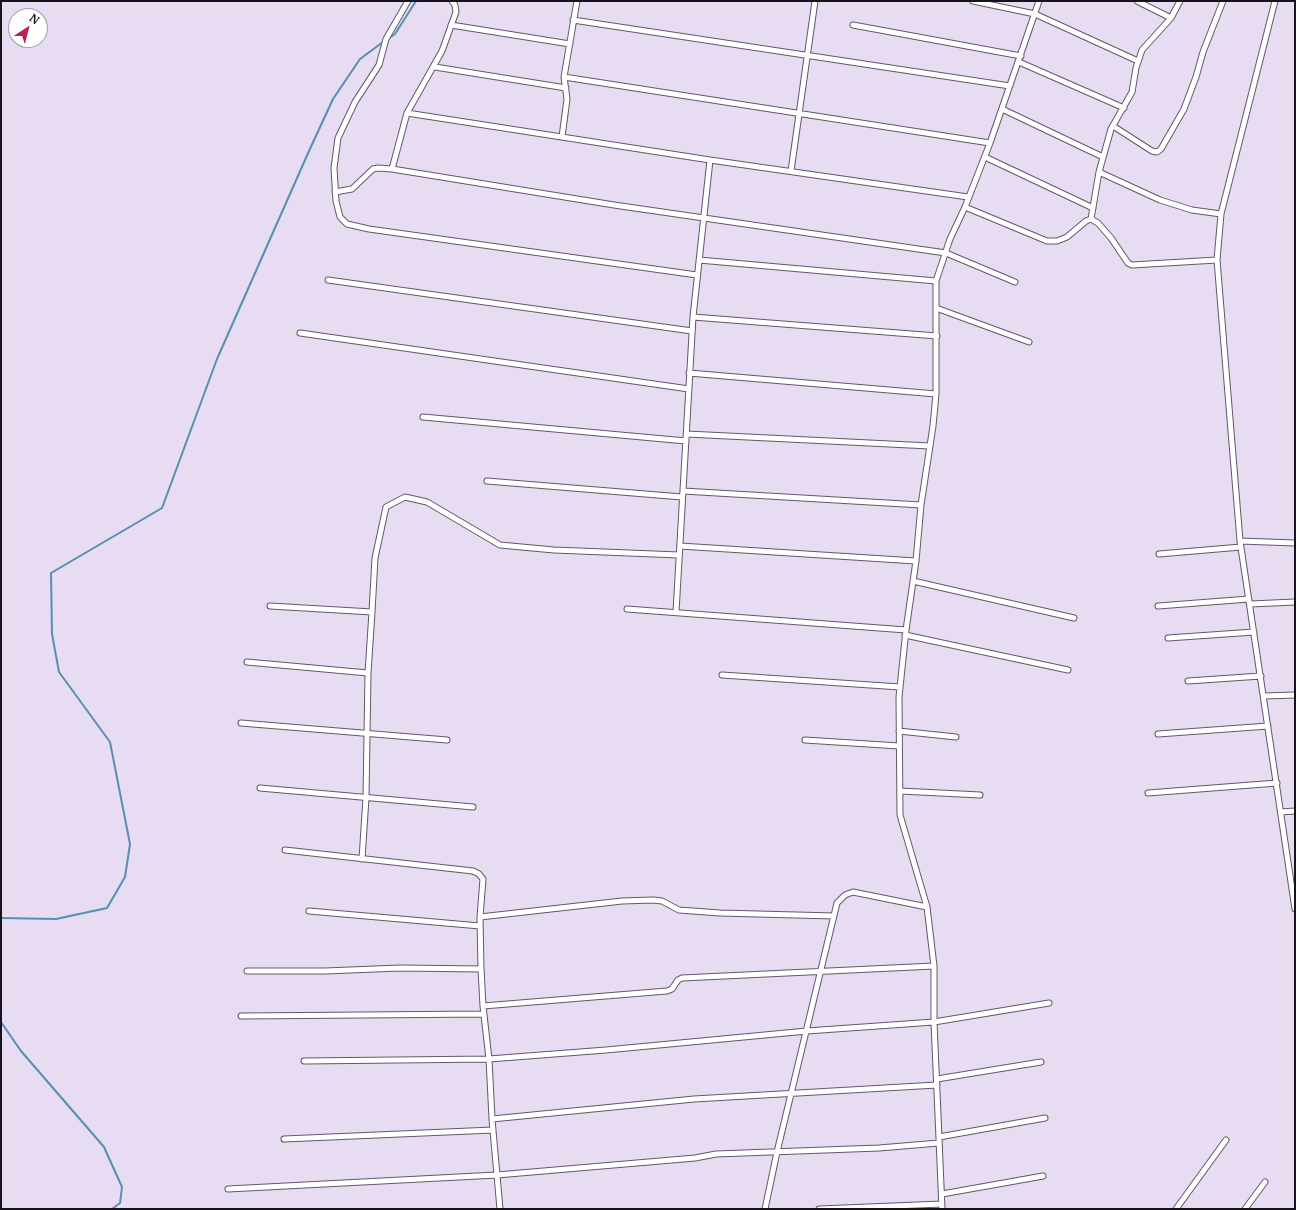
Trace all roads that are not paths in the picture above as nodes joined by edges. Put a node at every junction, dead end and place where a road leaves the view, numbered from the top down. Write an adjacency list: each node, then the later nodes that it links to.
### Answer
1 (408, 1): 38 (street)
2 (452, 1): 14 (street)
3 (577, 1): 13 (street)
4 (815, 1): 17 (street)
5 (973, 1): 11 (street)
6 (1039, 1): 11 (street)
7 (1137, 1): 12 (street)
8 (1180, 1): 12 (street)
9 (1223, 1): 29 (street)
10 (1275, 1): 42 (street)
11 (1035, 14): 18 (street); 19 (street)
12 (1171, 18): 19 (street)
13 (573, 20): 16 (street); 17 (street)
14 (451, 25): 16 (street); 21 (street)
15 (853, 25): 18 (street)
16 (570, 44): 22 (street)
17 (807, 55): 23 (street); 28 (street)
18 (1021, 56): 20 (street)
19 (1138, 61): 25 (street)
20 (1018, 62): 23 (street); 25 (street)
21 (435, 67): 24 (street); 27 (street)
22 (564, 77): 24 (street); 28 (street)
23 (1010, 86): 26 (street)
24 (566, 88): 30 (street)
25 (1124, 108): 29 (street)
26 (1002, 109): 31 (street); 33 (street)
27 (407, 113): 30 (street); 35 (street)
28 (799, 113): 31 (street); 36 (street)
29 (1113, 126): 33 (street)
30 (562, 137): 34 (street)
31 (990, 143): 32 (street)
32 (985, 157): 39 (street); 41 (street)
33 (1103, 157): 37 (street)
34 (710, 160): 36 (street); 43 (street)
35 (392, 169): 38 (street); 43 (street)
36 (791, 172): 39 (street)
37 (1099, 172): 41 (street); 42 (street)
38 (335, 192): 48 (street)
39 (968, 197): 40 (street)
40 (965, 207): 44 (street); 45 (street)
41 (1093, 208): 44 (street)
42 (1221, 214): 47 (street)
43 (704, 217): 45 (street); 46 (street)
44 (1091, 219): 47 (street)
45 (946, 253): 50 (street); 51 (street)
46 (699, 260): 48 (street); 50 (street)
47 (1217, 260): 68 (street)
48 (698, 275): 53 (street)
49 (328, 280): 54 (street)
50 (936, 281): 52 (street)
51 (1015, 282)
52 (936, 308): 56 (street); 57 (street)
53 (693, 317): 54 (street); 56 (street)
54 (692, 331): 58 (street)
55 (300, 333): 59 (street)
56 (936, 336): 60 (street)
57 (1029, 342)
58 (689, 373): 59 (street); 60 (street)
59 (688, 389): 62 (street)
60 (936, 394): 64 (street)
61 (424, 417): 63 (street)
62 (687, 434): 63 (street); 64 (street)
63 (686, 441): 66 (street)
64 (930, 446): 67 (street)
65 (487, 481): 66 (street)
66 (682, 494): 67 (street); 70 (street)
67 (921, 505): 74 (street)
68 (1240, 541): 69 (street); 71 (street)
69 (1295, 543)
70 (680, 546): 73 (street); 74 (street)
71 (1241, 547): 72 (street); 76 (street)
72 (1160, 554)
73 (679, 555): 81 (street); 82 (street)
74 (916, 561): 75 (street)
75 (913, 581): 83 (street); 85 (street)
76 (1249, 601): 77 (street); 79 (street); 84 (street)
77 (1295, 602)
78 (270, 606): 81 (street)
79 (1158, 606)
80 (628, 609): 82 (street)
81 (372, 612): 89 (street)
82 (676, 612): 85 (street)
83 (1074, 618)
84 (1254, 632): 86 (street); 91 (street)
85 (905, 633): 88 (street); 93 (street)
86 (1168, 638)
87 (247, 662): 89 (street)
88 (1068, 670)
89 (368, 673): 99 (street)
90 (722, 676): 93 (street)
91 (1261, 676): 92 (street); 95 (street)
92 (1188, 681)
93 (900, 687): 98 (street)
94 (1295, 695): 95 (street)
95 (1264, 696): 97 (street)
96 (241, 723): 99 (street)
97 (1268, 726): 100 (street); 105 (street)
98 (899, 731): 101 (street); 104 (street)
99 (367, 734): 102 (street); 110 (street)
100 (1158, 734)
101 (956, 737)
102 (447, 740)
103 (805, 740): 104 (street)
104 (899, 746): 107 (street)
105 (1277, 783): 108 (street); 113 (street)
106 (260, 788): 110 (street)
107 (900, 791): 109 (street); 117 (street)
108 (1148, 793)
109 (980, 795)
110 (366, 798): 111 (street); 115 (street)
111 (473, 807)
112 (1295, 811): 113 (street)
113 (1281, 812): 116 (street)
114 (285, 850): 115 (street)
115 (362, 859): 121 (street)
116 (1292, 869): 118 (street)
117 (927, 907): 120 (street); 123 (street)
118 (1295, 909)
119 (309, 911): 122 (street)
120 (834, 916): 121 (street); 125 (street)
121 (480, 917): 122 (street)
122 (480, 926): 124 (street)
123 (934, 966): 125 (street); 131 (street)
124 (481, 969): 126 (street); 128 (street)
125 (822, 970): 128 (street); 132 (street)
126 (247, 971)
127 (1049, 1003): 131 (street)
128 (483, 1006): 129 (street)
129 (484, 1014): 130 (street); 133 (street)
130 (241, 1016)
131 (934, 1022): 132 (street); 136 (street)
132 (807, 1031): 133 (street); 137 (street)
133 (489, 1059): 134 (street); 139 (street)
134 (304, 1061)
135 (1041, 1062): 136 (street)
136 (937, 1082): 137 (street); 141 (street)
137 (792, 1094): 139 (street); 145 (street)
138 (1045, 1118): 141 (street)
139 (492, 1120): 140 (street)
140 (493, 1130): 142 (street); 146 (street)
141 (939, 1137): 144 (street)
142 (284, 1139)
143 (1226, 1140): 155 (street)
144 (939, 1143): 145 (street); 150 (street)
145 (777, 1152): 146 (street); 153 (street)
146 (497, 1175): 149 (street); 152 (street)
147 (1043, 1176): 150 (street)
148 (1265, 1182): 156 (street)
149 (228, 1189)
150 (942, 1194): 151 (street)
151 (942, 1206): 154 (street)
152 (500, 1209)
153 (765, 1209)
154 (819, 1209)
155 (1176, 1209)
156 (1246, 1209)

